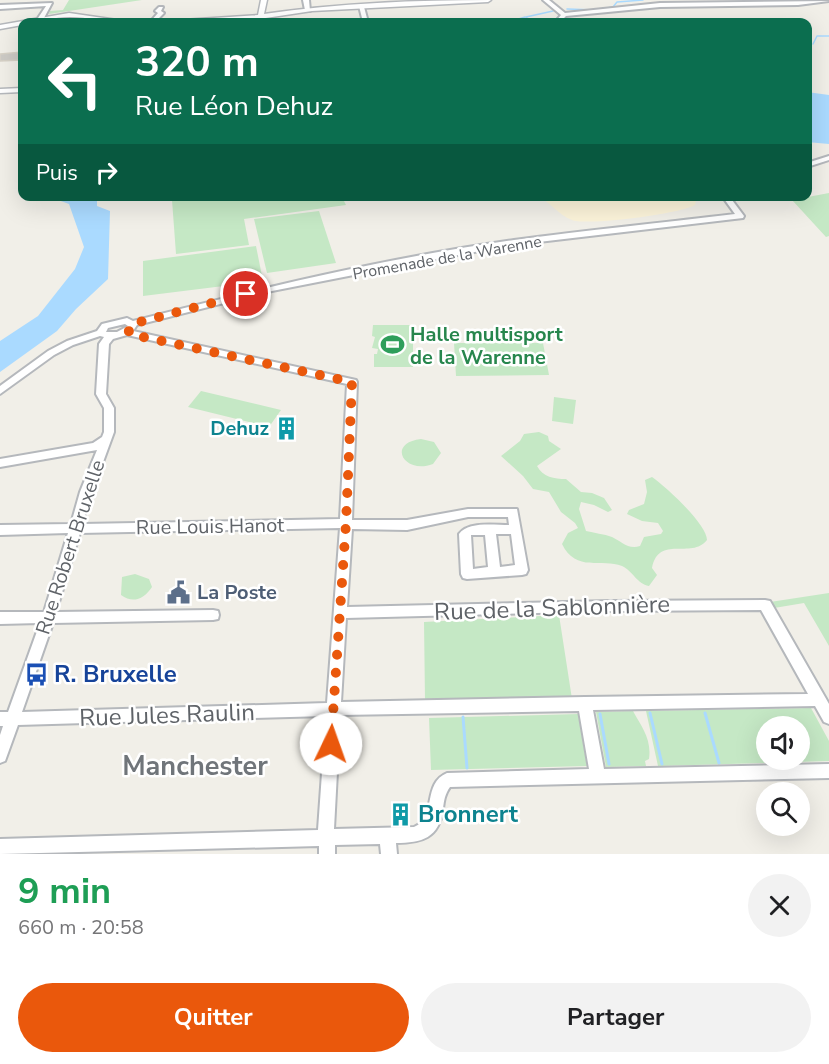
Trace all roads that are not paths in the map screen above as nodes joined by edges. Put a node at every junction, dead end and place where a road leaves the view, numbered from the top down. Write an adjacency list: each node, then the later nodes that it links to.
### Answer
1 (264, 0): 12 (street)
2 (306, 0): 10 (street)
3 (488, 0): 6 (street)
4 (546, 0): 11 (street)
5 (827, 0): 11 (street)
6 (420, 2): 8 (street)
7 (0, 7): 13 (street)
8 (362, 7): 10 (street); 16 (street)
9 (161, 8): 15 (street)
10 (308, 10): 12 (street)
11 (564, 15): 17 (street)
12 (258, 17)
13 (41, 18): 14 (street)
14 (90, 18)
15 (156, 18)
16 (365, 18)
17 (561, 18)
18 (18, 23): 19 (street)
19 (0, 27)
20 (18, 90): 21 (street)
21 (0, 91)
22 (829, 158): 23 (street)
23 (812, 163)
24 (729, 201): 25 (street, Promenade de la Warenne)
25 (130, 328): 26 (street); 31 (street)
26 (106, 335): 27 (street); 28 (street, Rue Robert Bruxelle)
27 (0, 391)
28 (105, 440): 29 (street); 32 (street, Rue Robert Bruxelle)
29 (0, 463)
30 (462, 516): 31 (street, Rue Louis Hanot); 35 (street); 36 (street, Rue Louis Hanot)
31 (346, 523): 32 (street, Rue Louis Hanot); 38 (street)
32 (75, 528): 33 (street, Rue Louis Hanot); 40 (street, Rue Robert Bruxelle)
33 (0, 530)
34 (490, 530): 35 (street); 36 (street); 37 (street)
35 (468, 531): 37 (street)
36 (516, 532): 37 (street)
37 (495, 573)
38 (340, 614): 42 (street, Rue de la Sablonnière); 44 (street)
39 (213, 615): 40 (street)
40 (48, 617): 41 (street); 46 (street, Rue Robert Bruxelle)
41 (0, 618)
42 (819, 700): 43 (street, Rue Jules Raulin); 45 (street)
43 (585, 703): 44 (street, Rue Jules Raulin); 49 (street)
44 (333, 710): 46 (street, Rue Jules Raulin); 51 (street)
45 (829, 717)
46 (7, 719): 47 (street, Rue Robert Bruxelle)
47 (0, 756)
48 (829, 771): 49 (street)
49 (598, 776): 50 (street)
50 (387, 836): 51 (street); 53 (street)
51 (328, 846): 52 (street)
52 (0, 847)
53 (388, 854)

